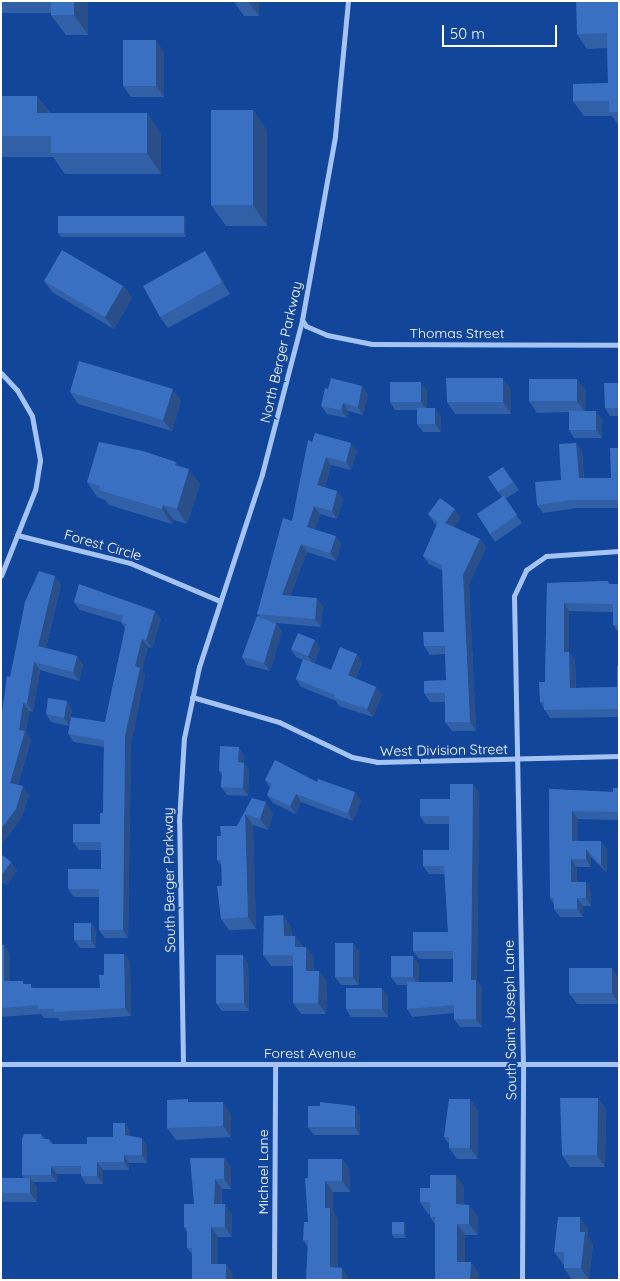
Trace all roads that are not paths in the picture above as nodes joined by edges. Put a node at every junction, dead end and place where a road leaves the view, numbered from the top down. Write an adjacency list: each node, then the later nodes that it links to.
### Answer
1 (348, 1): 2 (street, North Berger Parkway)
2 (302, 320): 3 (street, Thomas Street); 8 (street, North Berger Parkway)
3 (619, 345)
4 (1, 374): 5 (street)
5 (17, 535): 7 (street); 8 (street, Forest Circle)
6 (619, 551): 11 (street, South Saint Joseph Lane)
7 (1, 576)
8 (220, 601): 9 (street, North Berger Parkway)
9 (192, 697): 11 (street, West Division Street); 13 (street, South Berger Parkway)
10 (619, 756): 11 (street, West Division Street)
11 (517, 760): 15 (street, South Saint Joseph Lane)
12 (1, 1064): 13 (street, Forest Avenue)
13 (183, 1064): 14 (street, Forest Avenue)
14 (275, 1064): 15 (street, Forest Avenue); 17 (street, Michael Lane)
15 (523, 1064): 16 (street, Forest Avenue); 18 (street, South Saint Joseph Lane)
16 (619, 1064)
17 (274, 1280)
18 (522, 1280)

